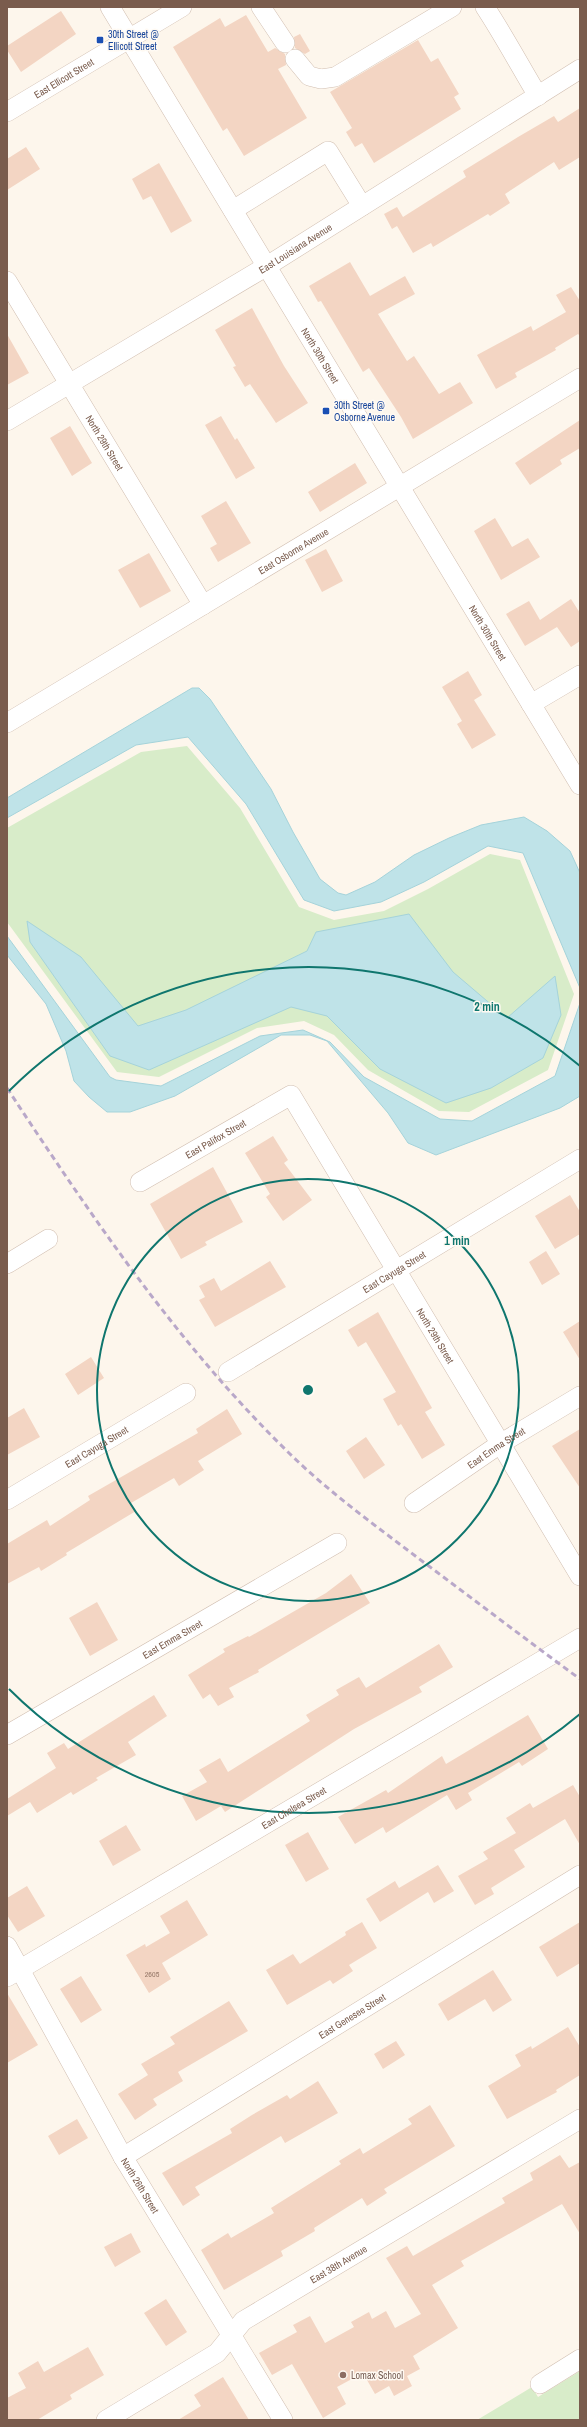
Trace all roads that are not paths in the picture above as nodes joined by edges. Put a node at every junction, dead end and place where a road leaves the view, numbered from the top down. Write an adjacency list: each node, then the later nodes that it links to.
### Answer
1 (110, 7): 6 (street, North 30th Street)
2 (182, 7): 6 (street, East Ellicott Street)
3 (261, 7): 7 (street)
4 (452, 7): 8 (street)
5 (485, 7): 10 (street)
6 (130, 39): 11 (street, East Ellicott Street); 13 (street, North 30th Street)
7 (285, 42)
8 (295, 59)
9 (580, 69): 10 (street, East Louisiana Avenue)
10 (538, 96): 12 (street, East Louisiana Avenue)
11 (7, 112)
12 (362, 206): 13 (street); 14 (street, East Louisiana Avenue)
13 (233, 210): 14 (street, North 30th Street)
14 (266, 266): 17 (street, East Louisiana Avenue); 19 (street, North 30th Street)
15 (7, 281): 17 (street, North 29th Street)
16 (580, 378): 19 (street, East Osborne Avenue)
17 (69, 383): 18 (street, East Louisiana Avenue); 20 (street, North 29th Street)
18 (7, 421)
19 (400, 487): 20 (street, East Osborne Avenue); 22 (street, North 30th Street)
20 (203, 605): 23 (street, East Osborne Avenue)
21 (580, 675): 22 (street)
22 (531, 704): 24 (street, North 30th Street)
23 (7, 723)
24 (580, 785)
25 (291, 1095): 27 (street, East Palifox Street); 30 (street, North 29th Street)
26 (580, 1159): 30 (street, East Cayuga Street)
27 (140, 1182)
28 (48, 1239): 29 (street)
29 (7, 1264)
30 (396, 1270): 31 (street, East Cayuga Street); 34 (street, North 29th Street)
31 (228, 1372)
32 (186, 1393): 35 (street, East Cayuga Street)
33 (580, 1396): 34 (street, East Emma Street)
34 (500, 1444): 36 (street, East Emma Street); 38 (street, North 29th Street)
35 (7, 1500)
36 (414, 1503)
37 (337, 1543): 40 (street, East Emma Street)
38 (580, 1576)
39 (580, 1638): 43 (street, East Chelsea Street)
40 (7, 1735)
41 (580, 1875): 45 (street, East Genesee Street)
42 (7, 1946): 43 (street, North 26th Street)
43 (14, 1973): 45 (street, North 26th Street)
44 (580, 2119): 46 (street, East 38th Avenue)
45 (123, 2157): 46 (street, North 26th Street)
46 (232, 2335): 49 (street, East 38th Avenue); 50 (street, North 26th Street)
47 (580, 2359): 48 (street)
48 (540, 2384)
49 (106, 2420)
50 (284, 2420)

